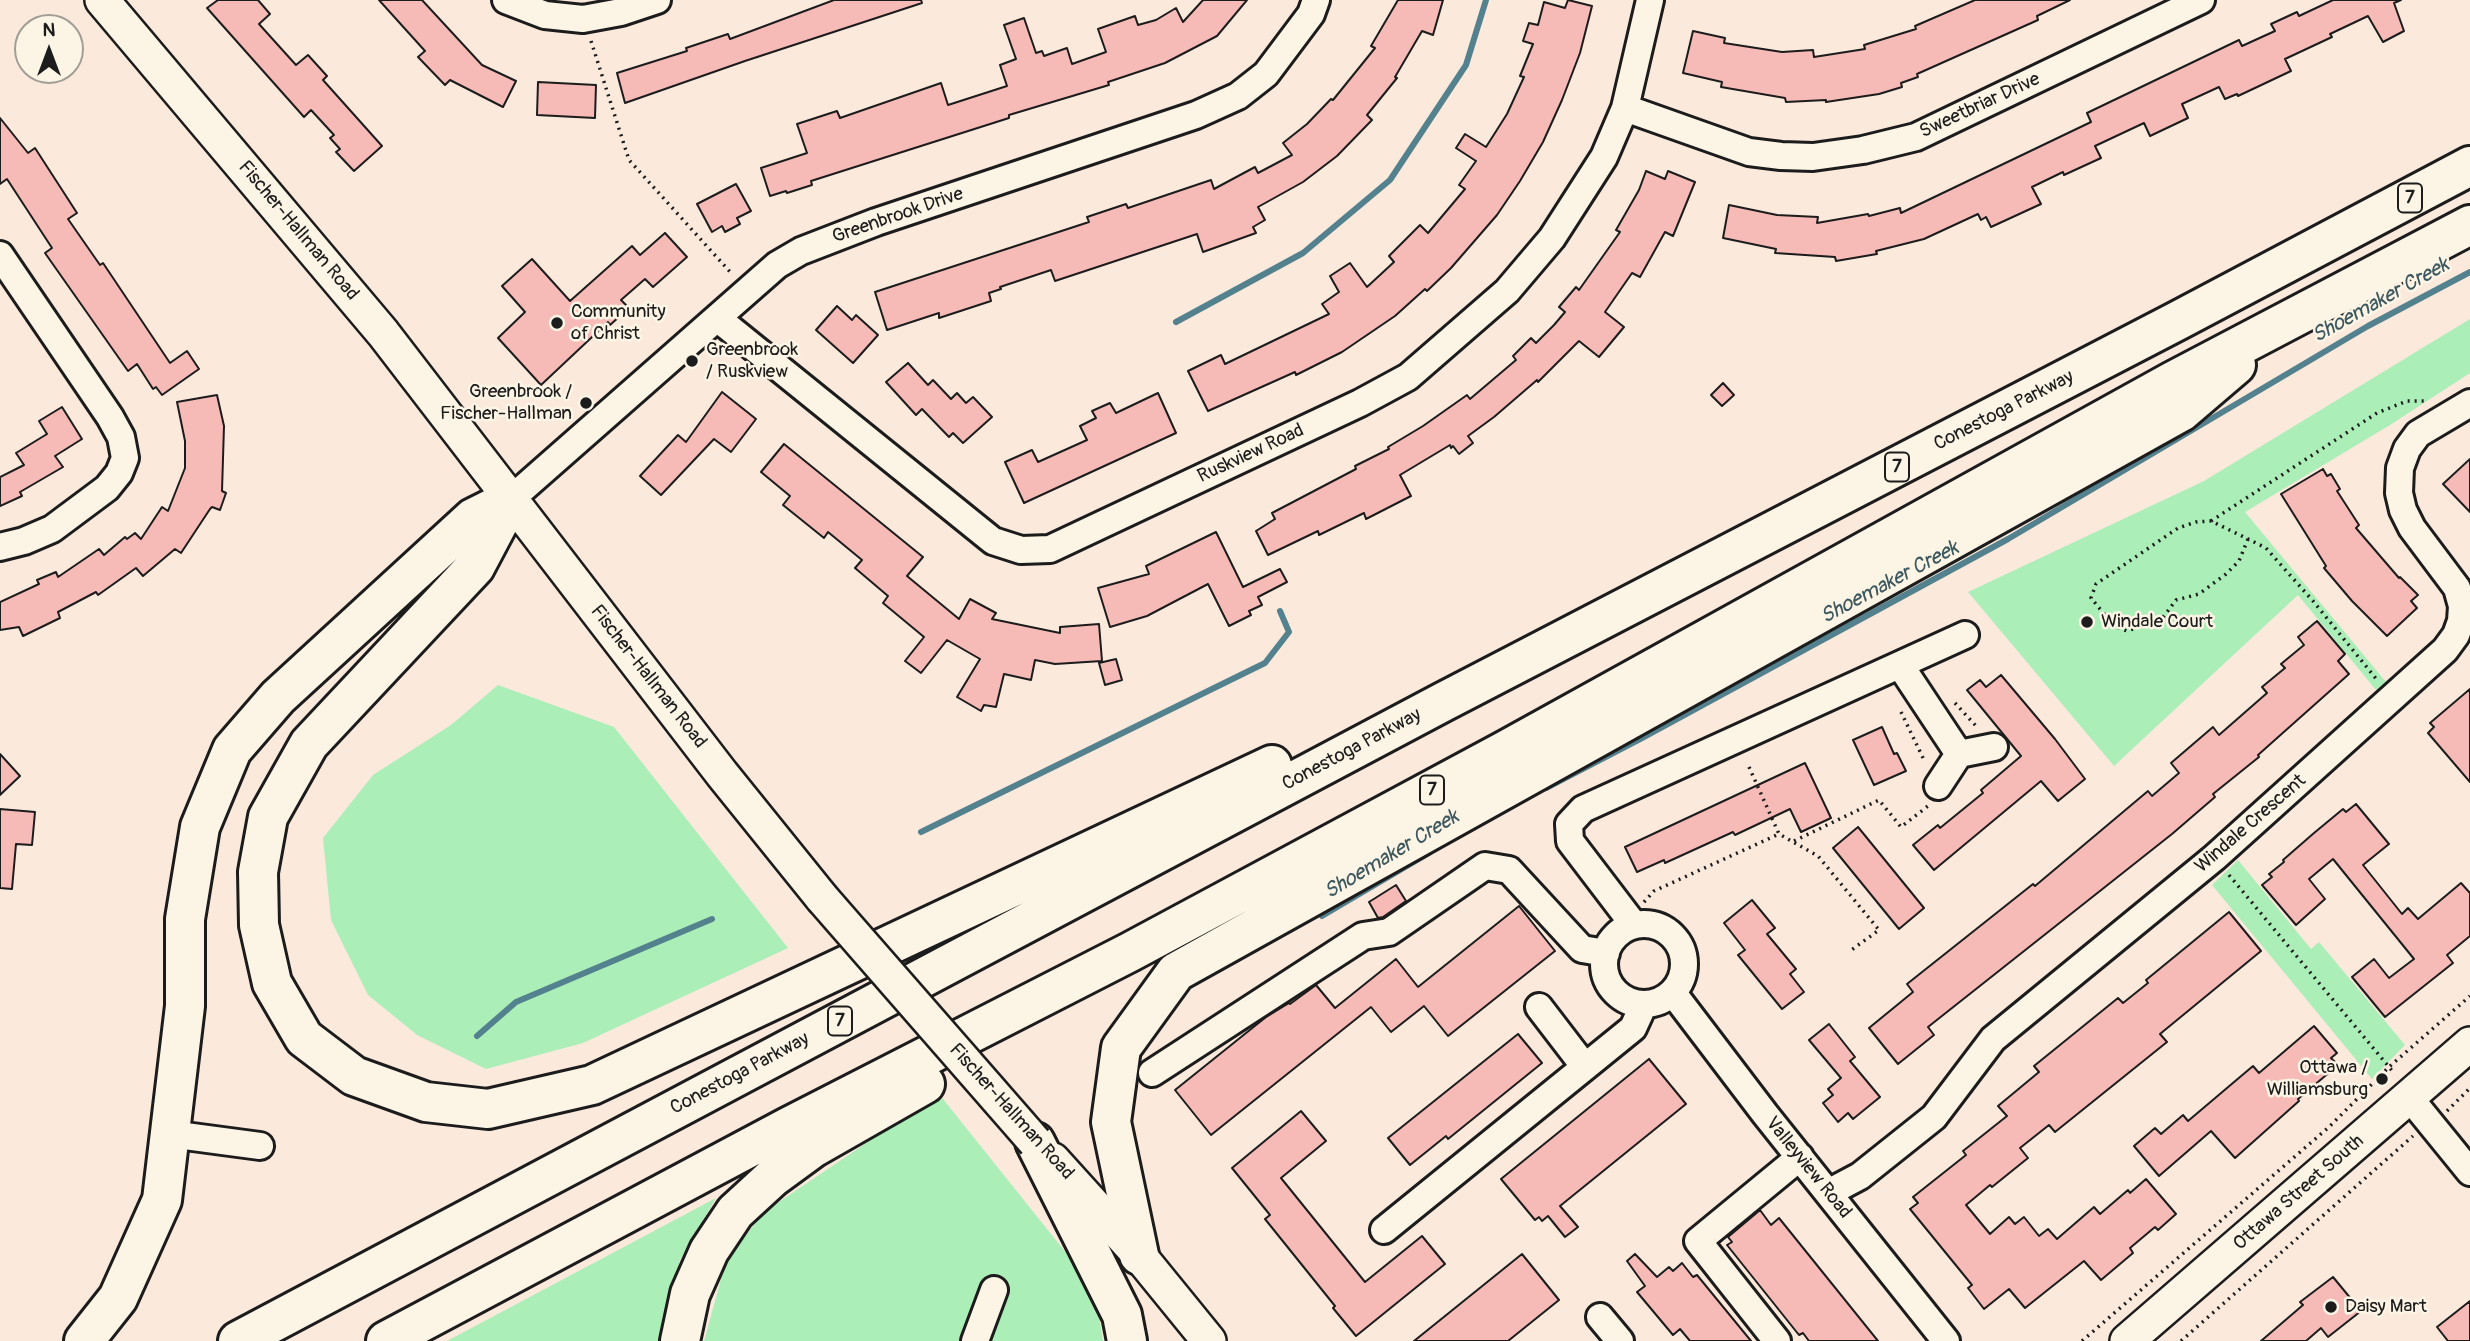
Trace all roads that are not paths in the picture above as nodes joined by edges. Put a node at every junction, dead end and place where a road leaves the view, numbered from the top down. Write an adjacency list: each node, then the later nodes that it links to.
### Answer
1 (102, 0): 14 (main road, Fischer-Hallman Road)
2 (506, 0): 3 (street)
3 (657, 0)
4 (1316, 0): 11 (street, Greenbrook Drive)
5 (1650, 0): 7 (street, Ruskview Road)
6 (2201, 0): 7 (street, Sweetbriar Drive)
7 (1625, 108): 11 (street, Ruskview Road)
8 (2470, 166): 18 (highway, Conestoga Parkway / 7)
9 (2470, 225): 12 (highway, 7)
10 (0, 255): 15 (street)
11 (717, 318): 14 (street, Greenbrook Drive)
12 (2292, 318): 23 (highway, 7); 39 (highway)
13 (2462, 407): 37 (street, Windale Crescent)
14 (510, 499): 18 (highway); 32 (highway); 33 (main road, Fischer-Hallman Road, bridge)
15 (0, 547)
16 (1965, 635): 17 (street)
17 (1900, 665): 20 (street); 22 (street)
18 (1443, 702): 44 (highway, Conestoga Parkway / 7)
19 (1994, 747): 20 (street)
20 (1959, 754): 21 (street)
21 (1938, 786)
22 (1638, 915): 24 (street); 25 (street)
23 (1130, 952): 45 (highway, 7); 46 (highway)
24 (1606, 953): 26 (street); 30 (street)
25 (1673, 993): 26 (street); 35 (street, Valleyview Road)
26 (1644, 1004): 29 (street)
27 (1539, 1007): 29 (street)
28 (2470, 1044): 31 (main road, Ottawa Street South)
29 (1585, 1067): 38 (street)
30 (1152, 1073)
31 (2409, 1097): 36 (street); 52 (main road, Ottawa Street South)
32 (170, 1134): 34 (street); 43 (highway)
33 (1035, 1142): 39 (main road, Fischer-Hallman Road); 48 (highway)
34 (260, 1146)
35 (1800, 1157): 37 (street, Valleyview Road); 51 (street)
36 (2470, 1172)
37 (1828, 1193): 42 (street, Valleyview Road)
38 (1384, 1230)
39 (1139, 1255): 49 (main road, Fischer-Hallman Road)
40 (994, 1290): 47 (street)
41 (1600, 1317): 50 (street)
42 (1943, 1340)
43 (84, 1341)
44 (238, 1341)
45 (386, 1341)
46 (680, 1341)
47 (975, 1341)
48 (1127, 1341)
49 (1209, 1341)
50 (1620, 1341)
51 (1777, 1341)
52 (2127, 1341)

